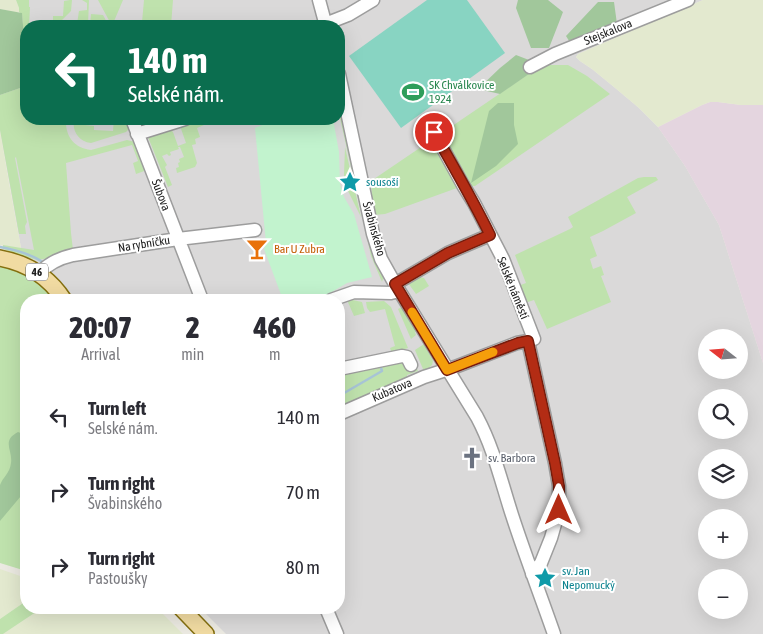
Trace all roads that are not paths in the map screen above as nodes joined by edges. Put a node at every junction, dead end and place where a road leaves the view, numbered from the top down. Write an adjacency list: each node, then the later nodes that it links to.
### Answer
1 (319, 0): 4 (street)
2 (373, 0): 5 (street)
3 (688, 0): 6 (street, Stejskalova)
4 (325, 20)
5 (337, 20)
6 (530, 67)
7 (345, 102): 17 (street, Švabinského)
8 (134, 125): 11 (street, Šubova)
9 (166, 125): 11 (street)
10 (434, 132): 13 (street, Selské náměstí)
11 (137, 134): 14 (street, Šubova)
12 (255, 230): 14 (street, Na rybníčku)
13 (490, 235): 17 (street); 21 (street, Selské náměstí)
14 (178, 239): 16 (street, Na rybníčku); 19 (street, Šubova)
15 (0, 258): 16 (main road, 46)
16 (39, 274): 18 (main road, 46)
17 (397, 287): 20 (street); 24 (street, Švabinského)
18 (60, 294)
19 (200, 294)
20 (345, 295)
21 (531, 340): 24 (street, Kubatova); 26 (street, Selské náměstí)
22 (411, 366): 23 (street, Kubatova)
23 (345, 368)
24 (447, 370): 25 (street, Kubatova); 26 (street)
25 (345, 411)
26 (532, 574): 31 (street)
27 (187, 614): 29 (main road)
28 (329, 614): 30 (street)
29 (206, 634)
30 (337, 634)
31 (554, 634)

